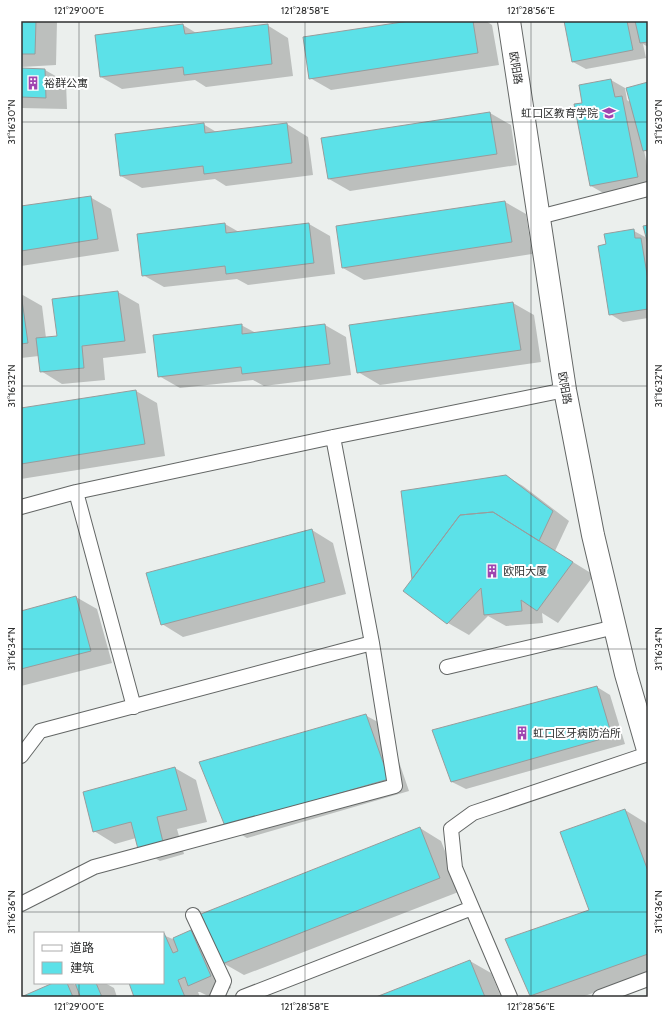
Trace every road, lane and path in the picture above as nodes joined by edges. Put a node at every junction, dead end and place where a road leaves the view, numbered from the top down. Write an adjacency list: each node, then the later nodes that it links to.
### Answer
1 (509, 21): 3 (street, 欧阳路)
2 (648, 189): 3 (lane)
3 (538, 217): 4 (street, 欧阳路)
4 (565, 390): 5 (lane); 8 (street, 欧阳路)
5 (334, 437): 6 (lane); 9 (lane)
6 (76, 492): 7 (lane); 11 (lane)
7 (21, 507)
8 (615, 627): 10 (lane); 12 (street, 欧阳路)
9 (372, 643): 11 (lane); 15 (lane)
10 (447, 667)
11 (134, 706): 14 (lane)
12 (648, 750)
13 (648, 754): 16 (lane)
14 (21, 756)
15 (21, 904)
16 (472, 908): 20 (lane); 21 (lane)
17 (194, 915): 19 (lane)
18 (648, 979): 22 (lane)
19 (217, 997)
20 (243, 997)
21 (510, 997)
22 (600, 997)

